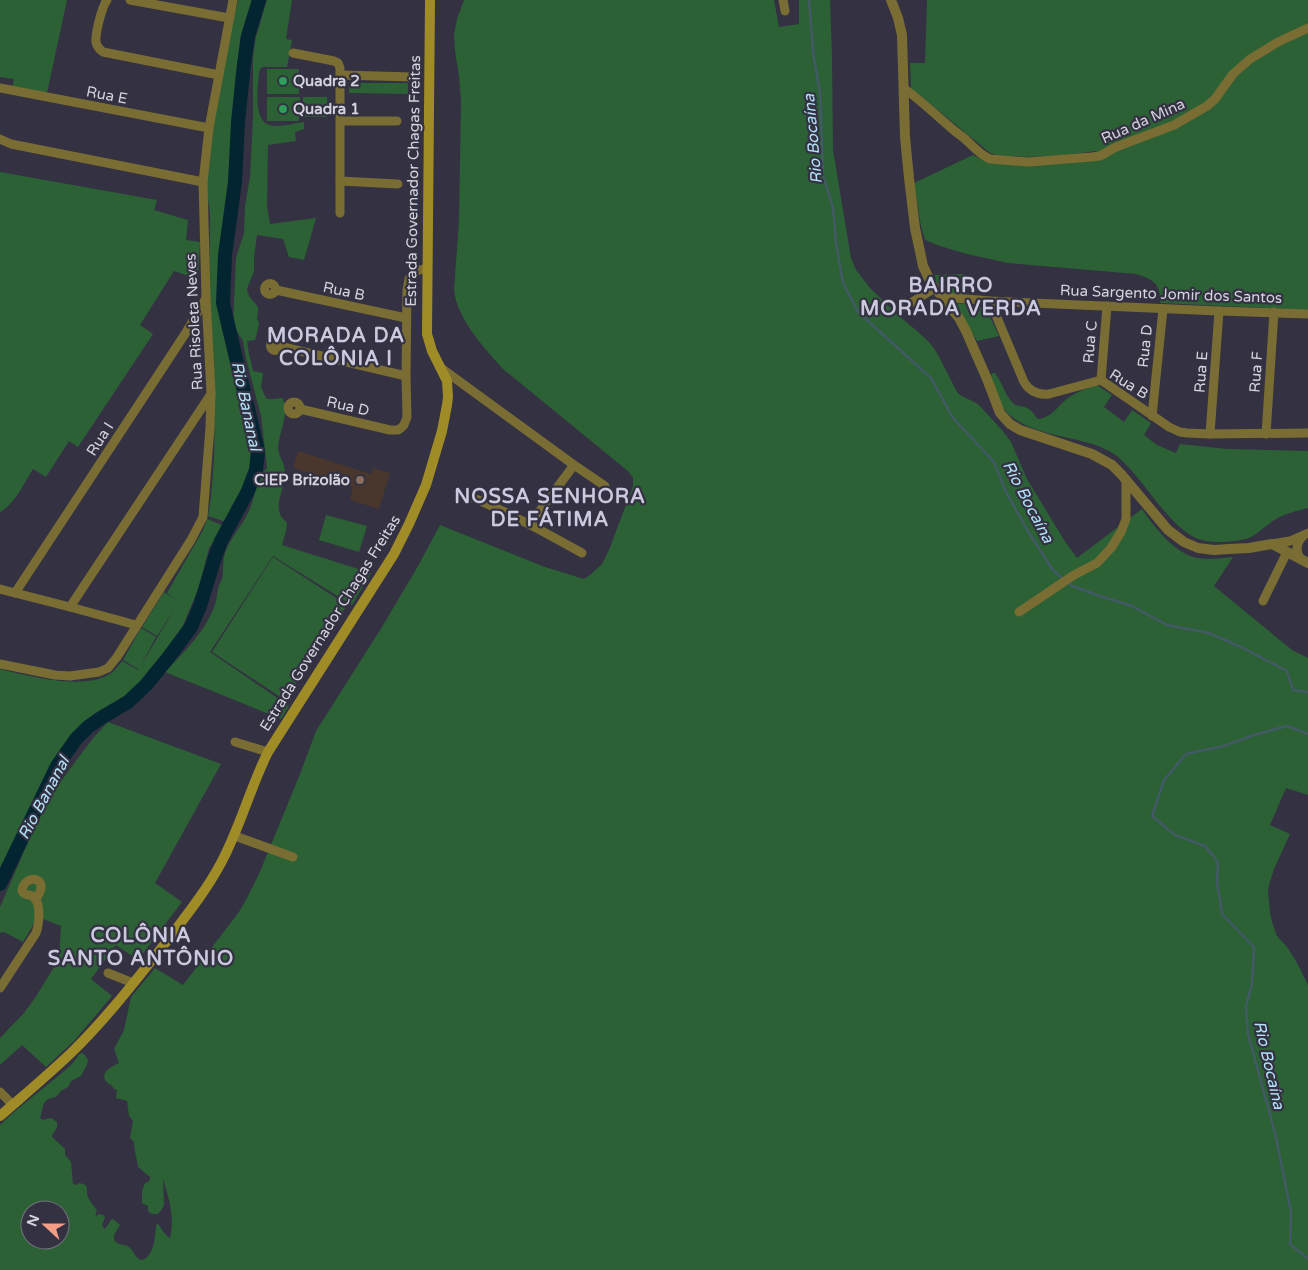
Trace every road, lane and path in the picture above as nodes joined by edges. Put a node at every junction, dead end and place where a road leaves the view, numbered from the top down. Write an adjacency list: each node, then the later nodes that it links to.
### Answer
1 (107, 0): 11 (street)
2 (130, 0): 8 (street)
3 (233, 0): 8 (street, Rua Risoleta Neves)
4 (430, 0): 13 (main road, Estrada Governador Chagas Freitas)
5 (783, 0): 7 (street)
6 (891, 0): 15 (street)
7 (785, 11)
8 (229, 18): 11 (street, Rua Risoleta Neves)
9 (1308, 28): 15 (street, Rua da Mina)
10 (293, 53): 12 (street)
11 (219, 75): 18 (street, Rua Risoleta Neves)
12 (341, 75): 13 (street); 16 (street)
13 (420, 77): 24 (main road, Estrada Governador Chagas Freitas)
14 (0, 88): 18 (street, Rua E)
15 (904, 89): 25 (street)
16 (340, 121): 17 (street); 20 (street)
17 (397, 121)
18 (208, 128): 21 (street, Rua Risoleta Neves)
19 (0, 139): 21 (street)
20 (340, 181): 22 (street); 23 (street)
21 (203, 182): 28 (street, Rua Risoleta Neves)
22 (398, 184)
23 (340, 213)
24 (427, 268): 36 (street); 38 (main road, Estrada Governador Chagas Freitas)
25 (935, 288): 27 (street); 30 (street)
26 (276, 290): 36 (street, Rua B)
27 (943, 297): 29 (street, Rua Sargento Jomir dos Santos); 48 (street)
28 (206, 298): 41 (street, Rua Risoleta Neves); 58 (street, Rua I)
29 (990, 301): 31 (street, Rua Sargento Jomir dos Santos); 40 (street, Rua B)
30 (904, 306)
31 (1107, 306): 32 (street, Rua Sargento Jomir dos Santos); 40 (street, Rua C)
32 (1163, 309): 33 (street, Rua Sargento Jomir dos Santos); 43 (street, Rua D)
33 (1219, 311): 34 (street, Rua Sargento Jomir dos Santos); 45 (street, Rua E)
34 (1274, 312): 35 (street, Rua Sargento Jomir dos Santos); 46 (street, Rua F)
35 (1308, 314)
36 (406, 318): 39 (street)
37 (279, 346): 39 (street)
38 (441, 368): 47 (street); 65 (main road, Estrada Governador Chagas Freitas)
39 (406, 376): 42 (street, Rua D)
40 (1101, 380): 43 (street, Rua B)
41 (211, 393): 60 (street); 62 (street, Rua Risoleta Neves)
42 (300, 409)
43 (1152, 416): 45 (street, Rua B)
44 (1308, 433): 46 (street, Rua B)
45 (1210, 434): 46 (street, Rua B)
46 (1266, 434)
47 (574, 465): 49 (street); 51 (street)
48 (1126, 479): 53 (street); 61 (street)
49 (605, 486)
50 (471, 497): 51 (street)
51 (530, 524): 55 (street)
52 (1305, 534): 53 (street); 56 (street)
53 (1272, 544): 54 (street)
54 (1287, 552): 56 (street); 59 (street)
55 (582, 553)
56 (1304, 560)
57 (0, 589): 58 (street)
58 (15, 593): 60 (street)
59 (1262, 601)
60 (70, 607): 62 (street)
61 (1019, 612)
62 (136, 626): 63 (street, Rua Risoleta Neves)
63 (0, 664)
64 (235, 742): 65 (street)
65 (268, 752): 66 (main road, Estrada Governador Chagas Freitas)
66 (235, 836): 67 (street); 70 (main road, Estrada Governador Chagas Freitas)
67 (293, 857)
68 (36, 899): 71 (street)
69 (108, 973): 70 (street)
70 (134, 983): 73 (main road, Estrada Governador Chagas Freitas)
71 (0, 988)
72 (0, 1092): 73 (street)
73 (13, 1105): 74 (main road, Estrada Governador Chagas Freitas)
74 (0, 1116)

